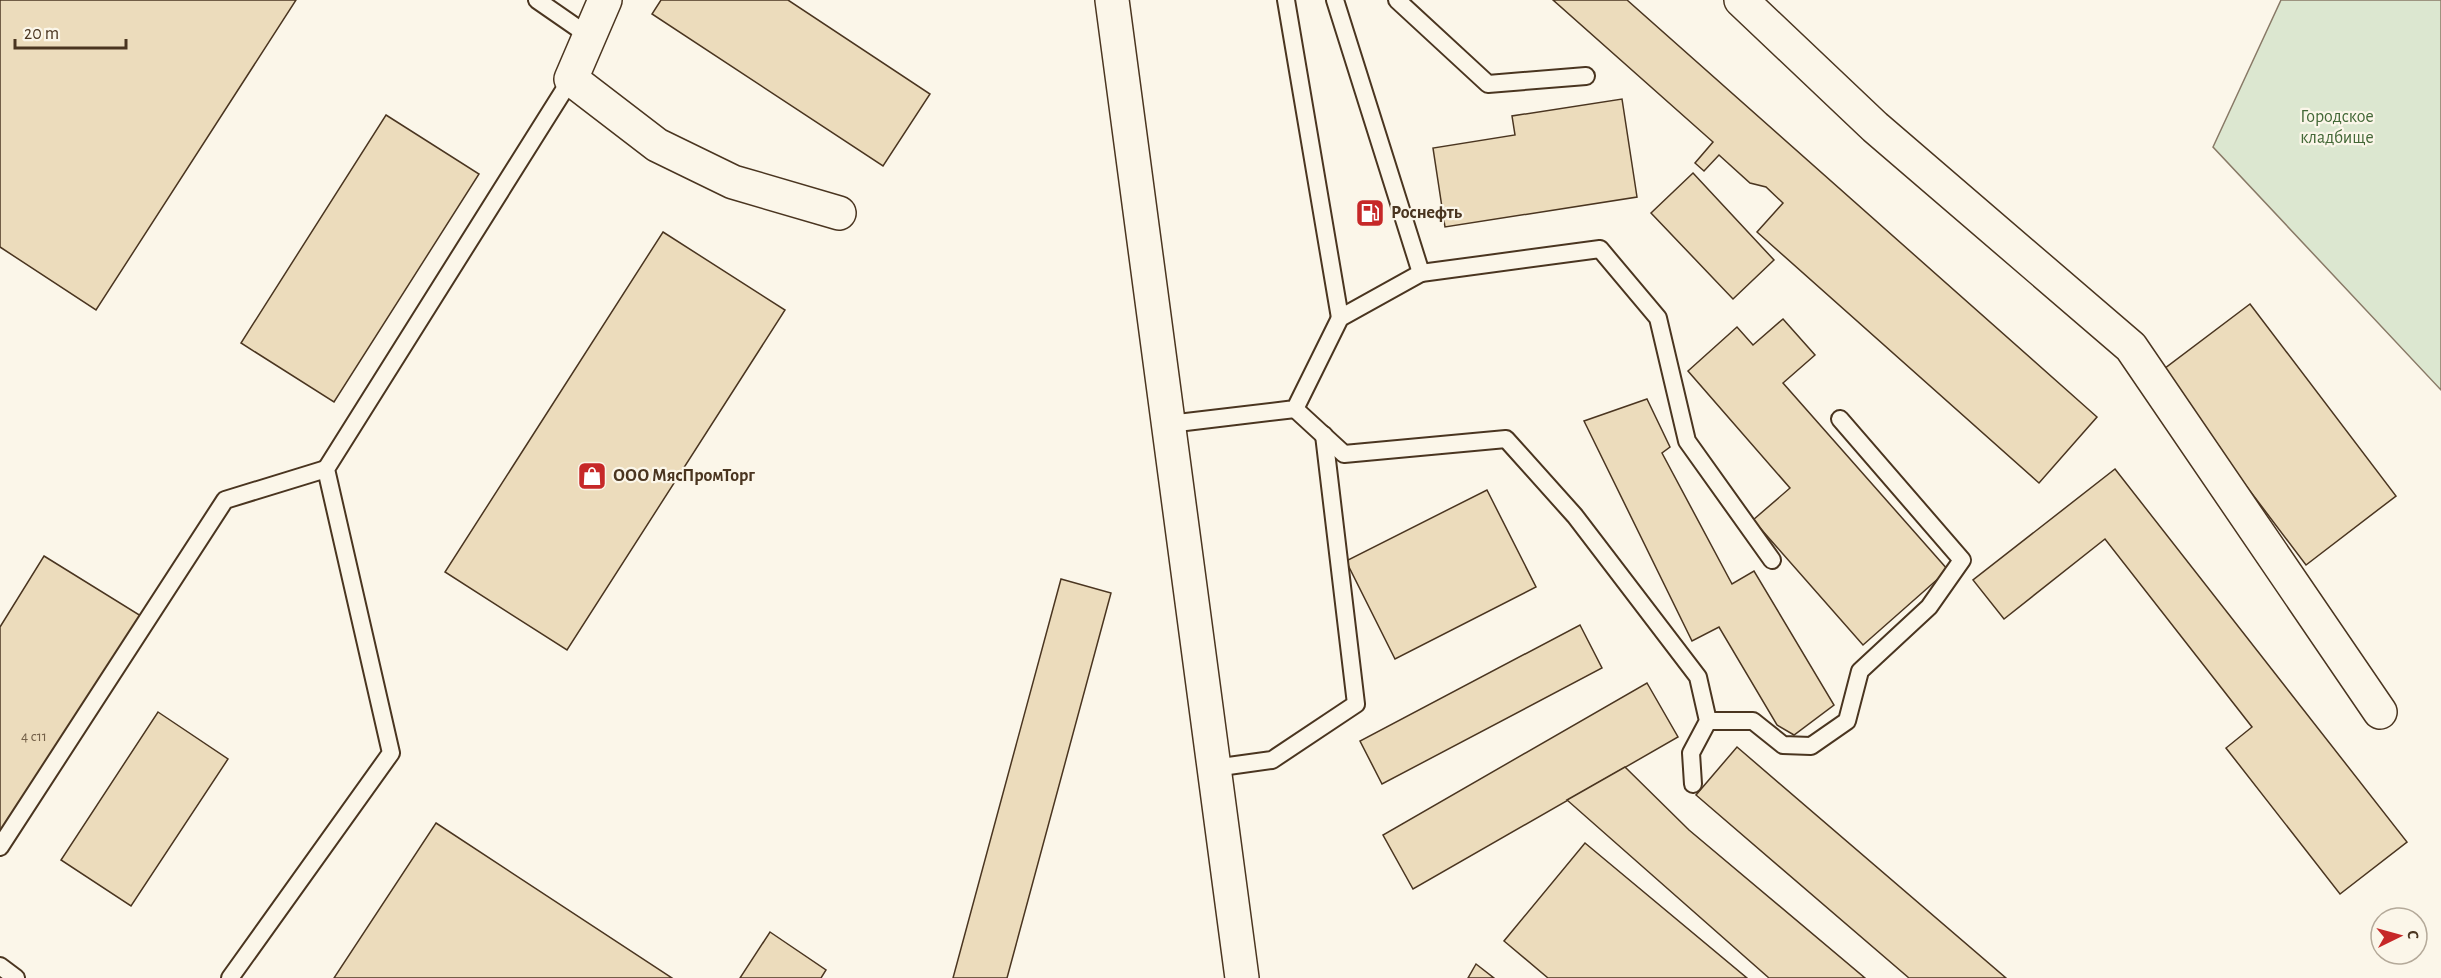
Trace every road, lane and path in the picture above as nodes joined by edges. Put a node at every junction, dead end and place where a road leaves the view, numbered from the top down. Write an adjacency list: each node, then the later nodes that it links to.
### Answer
1 (537, 0): 8 (lane)
2 (605, 0): 8 (street)
3 (1112, 0): 16 (street)
4 (1286, 0): 13 (lane)
5 (1335, 0): 12 (lane)
6 (1398, 0): 9 (lane)
7 (1741, 0): 20 (street)
8 (589, 36): 10 (street)
9 (1586, 76)
10 (571, 79): 11 (street); 18 (lane)
11 (839, 213)
12 (1421, 273): 13 (lane); 19 (lane)
13 (1340, 318): 14 (lane)
14 (1295, 409): 16 (lane); 17 (lane)
15 (1840, 420): 21 (lane)
16 (1168, 424): 22 (street)
17 (1324, 435): 21 (lane); 22 (lane)
18 (326, 469): 24 (lane); 27 (lane)
19 (1772, 560)
20 (2380, 712)
21 (1708, 721): 23 (lane)
22 (1214, 768): 28 (street)
23 (1693, 784)
24 (0, 847)
25 (0, 966): 26 (lane)
26 (16, 978)
27 (230, 978)
28 (1242, 978)

